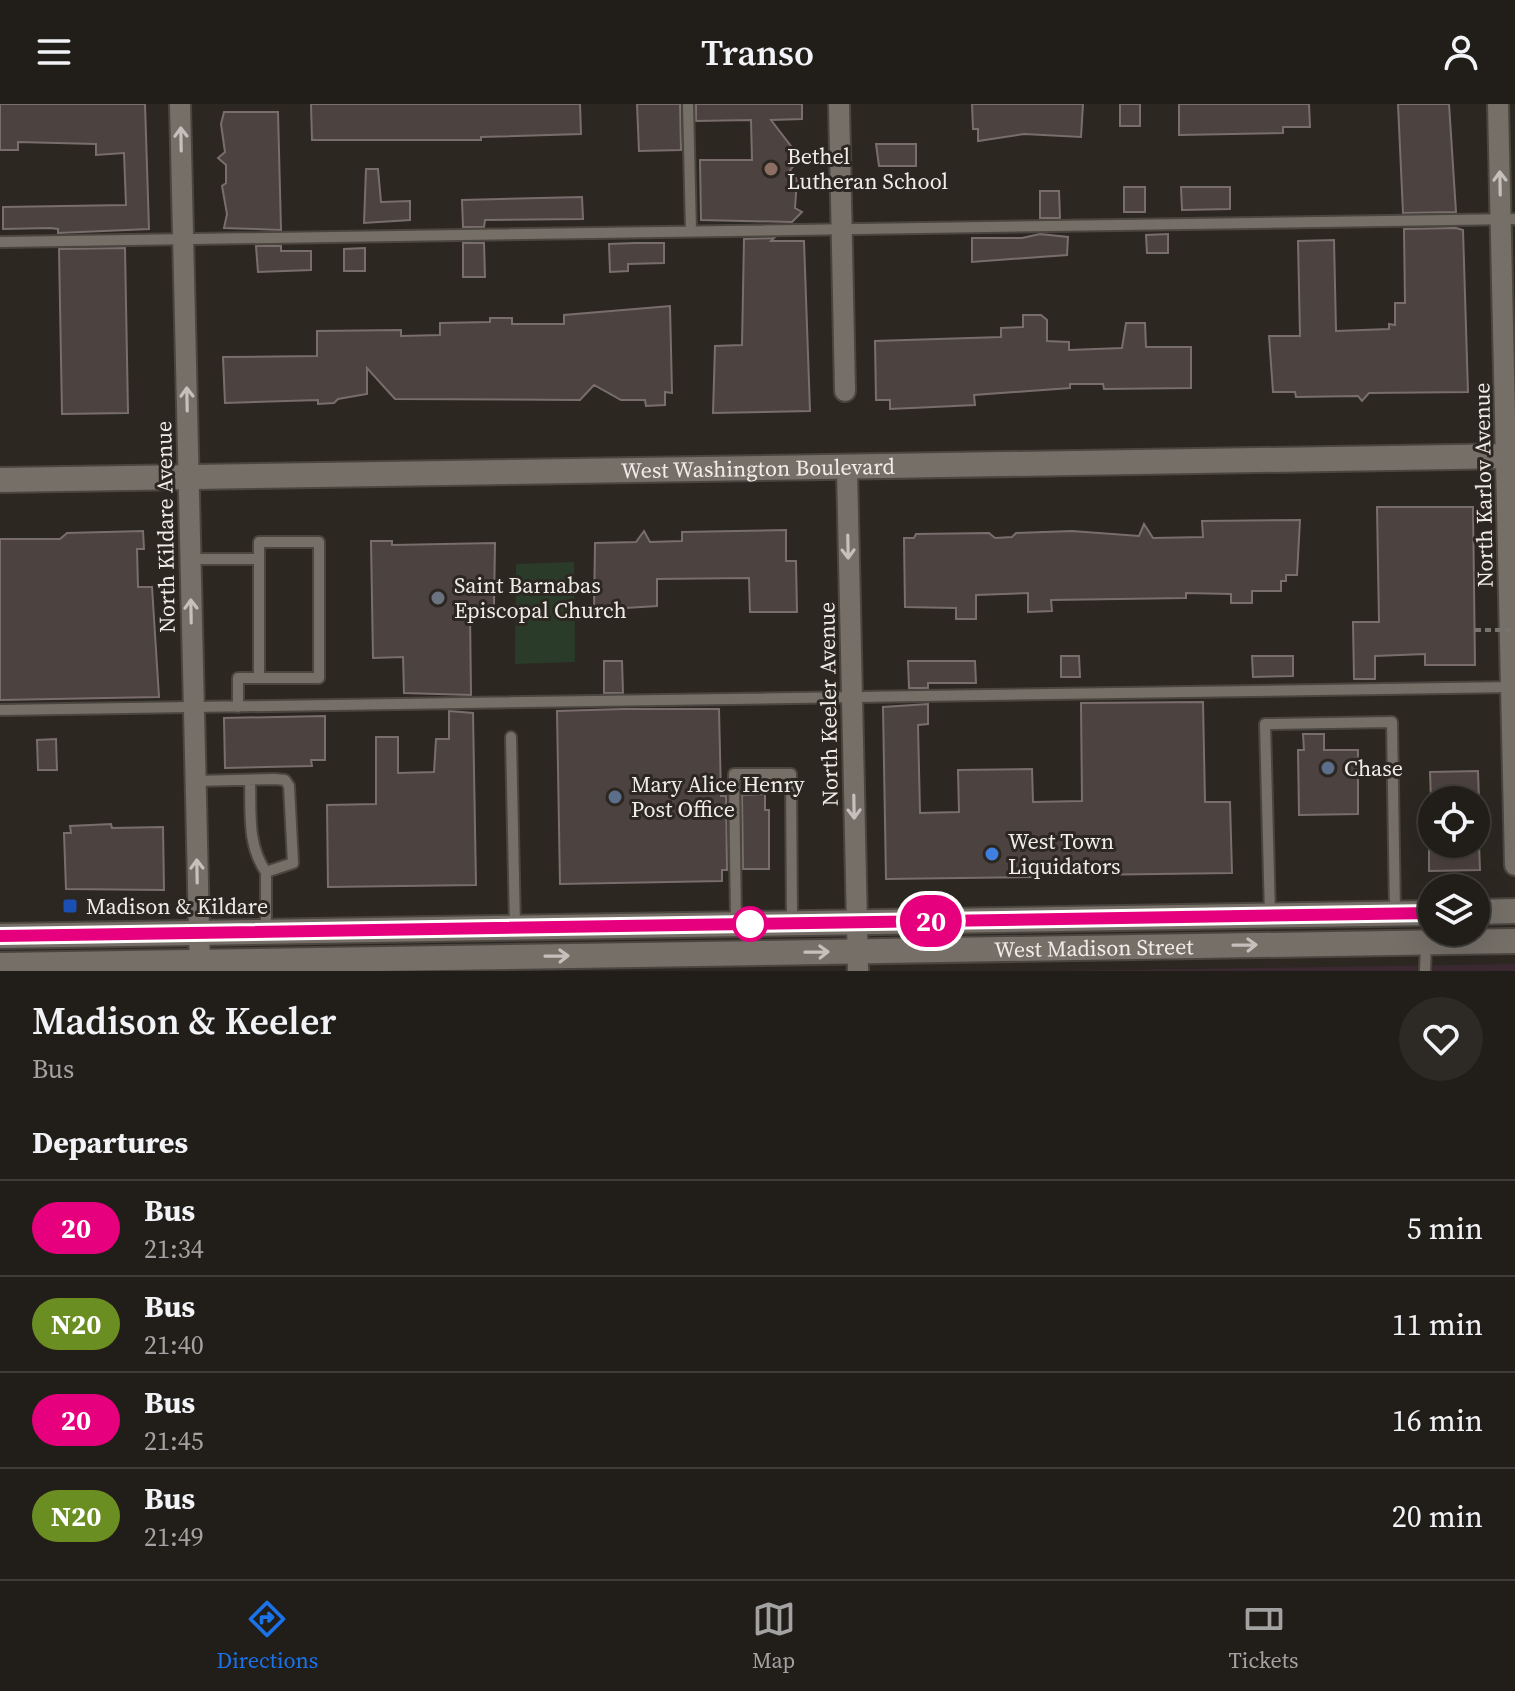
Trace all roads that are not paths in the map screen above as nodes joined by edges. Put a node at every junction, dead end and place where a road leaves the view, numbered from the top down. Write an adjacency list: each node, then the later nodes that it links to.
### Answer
1 (180, 104): 8 (street, North Kildare Avenue, one-way to 1)
2 (688, 104): 7 (lane)
3 (839, 104): 6 (street)
4 (1498, 104): 5 (street, North Karlov Avenue, one-way to 4)
5 (1508, 219): 6 (lane); 11 (street, North Karlov Avenue)
6 (842, 229): 7 (lane); 10 (street)
7 (691, 231): 8 (lane)
8 (183, 239): 9 (lane); 13 (street, North Kildare Avenue, one-way to 8)
9 (0, 242)
10 (845, 391)
11 (1511, 456): 12 (main road, West Washington Boulevard); 17 (street, North Karlov Avenue)
12 (847, 469): 13 (main road, West Washington Boulevard); 20 (street, North Keeler Avenue, one-way to 20)
13 (188, 477): 14 (main road, West Washington Boulevard); 15 (street, North Kildare Avenue)
14 (0, 480)
15 (190, 559): 16 (lane); 21 (street, North Kildare Avenue, one-way to 15)
16 (259, 559): 18 (lane); 18 (lane)
17 (1512, 604): 19 (street, North Karlov Avenue)
18 (259, 678): 22 (lane)
19 (1513, 687): 20 (lane); 27 (street, North Karlov Avenue)
20 (852, 695): 22 (lane); 42 (street, North Keeler Avenue, one-way to 42)
21 (193, 707): 22 (lane); 23 (lane); 26 (street, North Kildare Avenue)
22 (238, 707)
23 (0, 710)
24 (511, 737): 36 (lane)
25 (250, 780): 26 (lane); 28 (lane); 28 (lane)
26 (195, 781): 44 (street, North Kildare Avenue, one-way to 26)
27 (1515, 865)
28 (266, 872): 37 (lane)
29 (1515, 911): 30 (main road)
30 (1490, 912)
31 (1395, 913): 32 (main road, West Madison Street); 33 (main road, West Madison Street); 33 (lane)
32 (1418, 913)
33 (1270, 915): 42 (main road, West Madison Street)
34 (792, 923): 35 (main road, West Madison Street); 35 (lane); 42 (main road, West Madison Street)
35 (736, 924): 36 (main road, West Madison Street)
36 (515, 928): 37 (main road, West Madison Street)
37 (266, 932): 44 (main road, West Madison Street)
38 (0, 936): 44 (main road, West Madison Street)
39 (1490, 941): 40 (main road, West Madison Street)
40 (1515, 941)
41 (1418, 942): 42 (main road, West Madison Street, one-way to 41)
42 (857, 946): 46 (main road, West Madison Street, one-way to 42)
43 (1426, 946): 47 (lane)
44 (199, 954): 45 (main road, West Madison Street); 46 (main road, West Madison Street)
45 (0, 965)
46 (260, 966)
47 (1425, 971)

